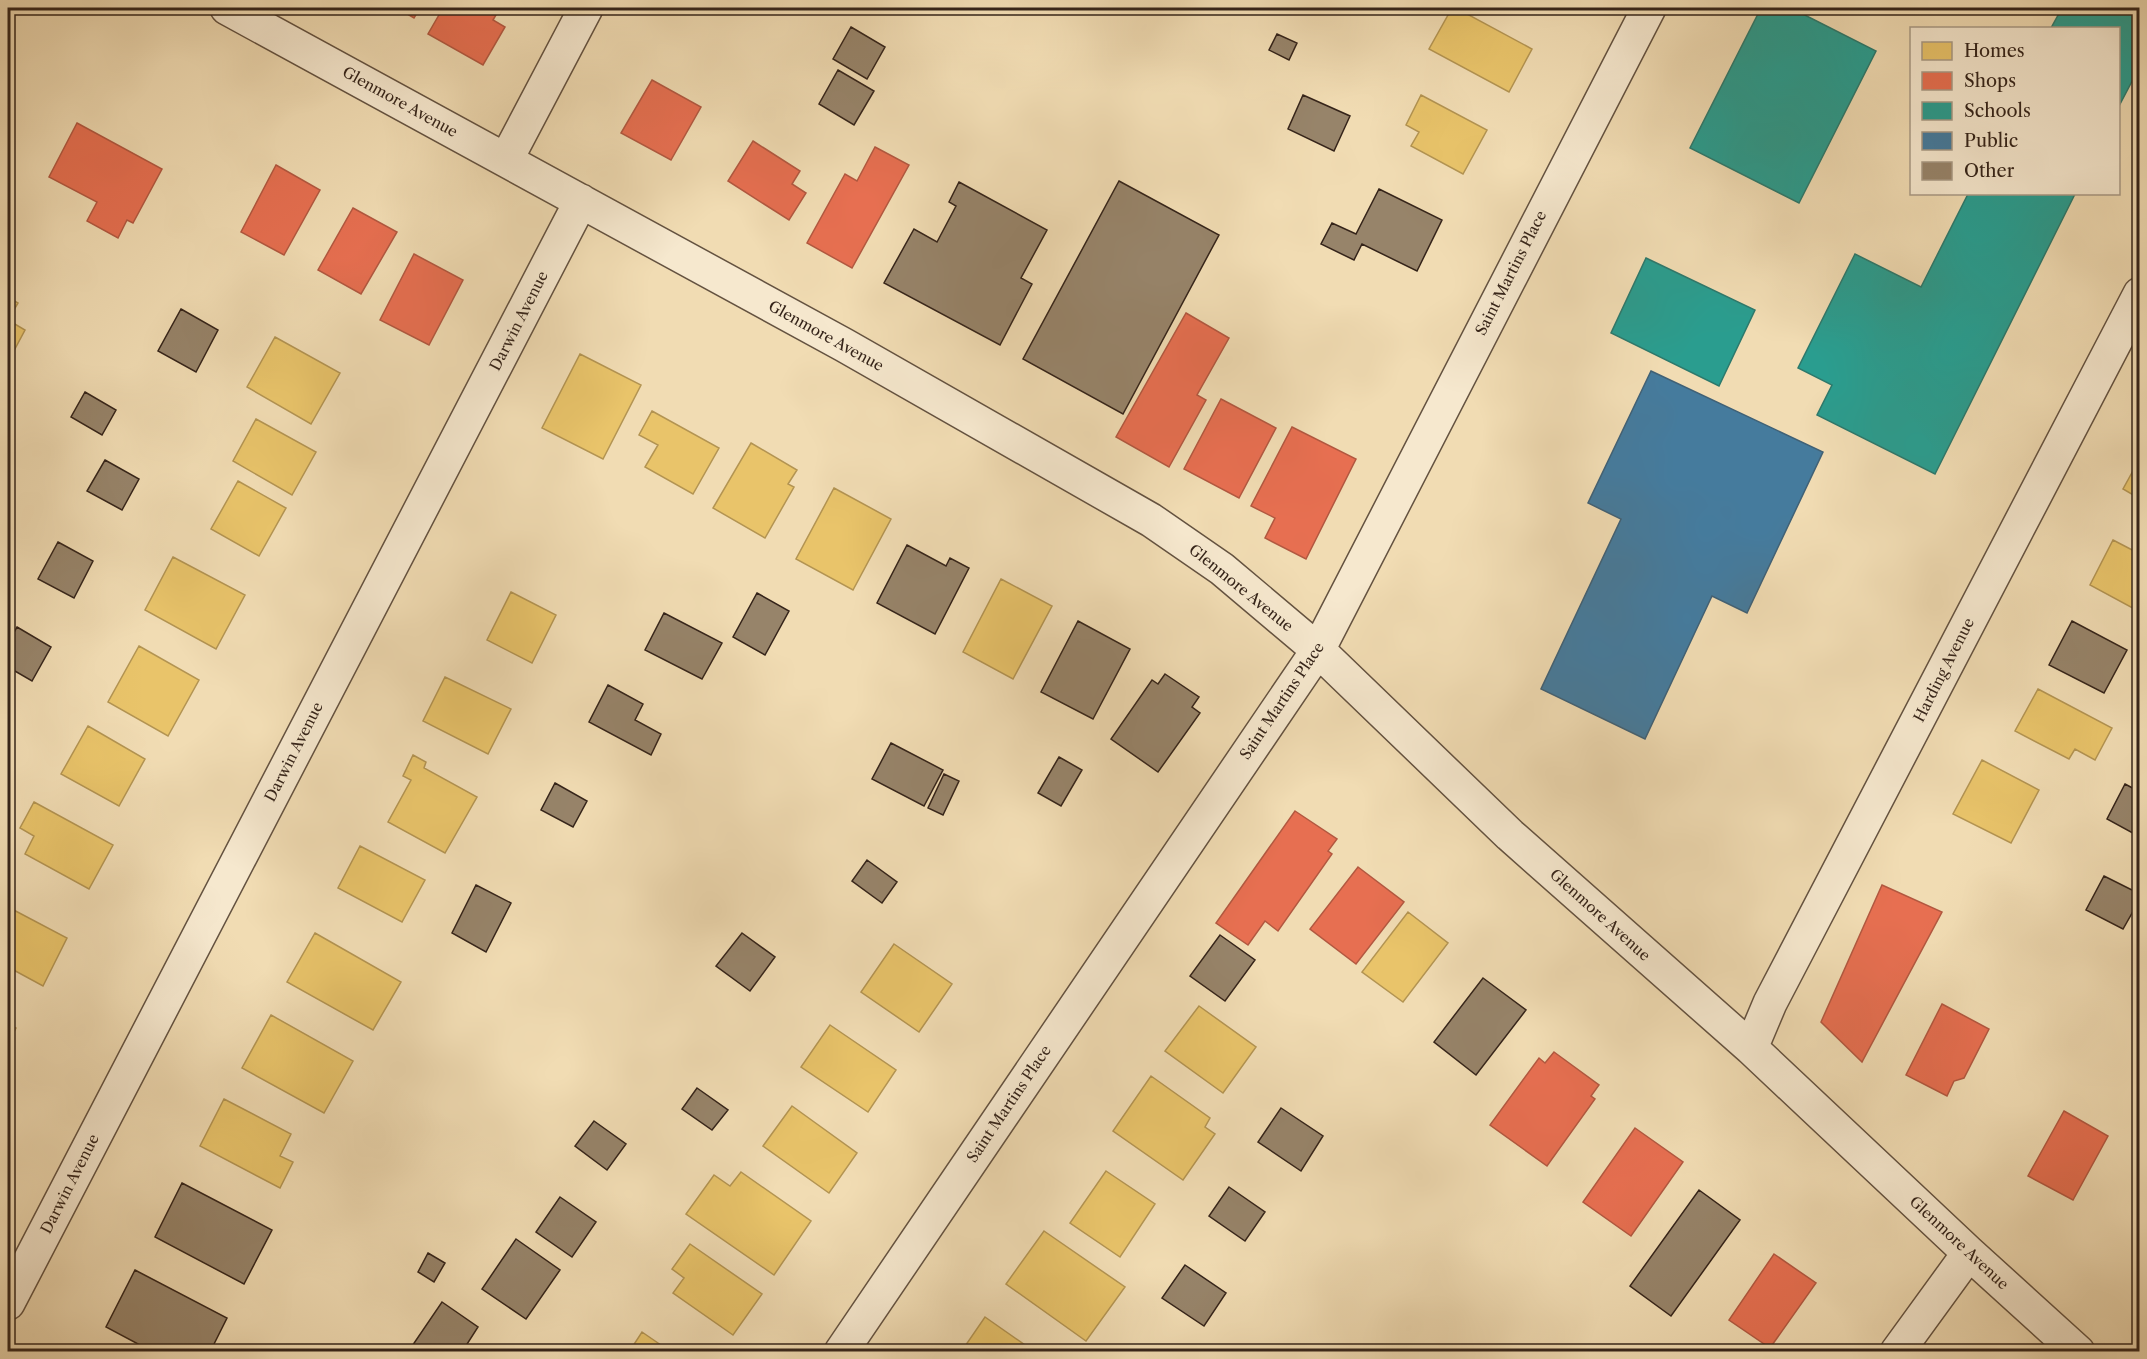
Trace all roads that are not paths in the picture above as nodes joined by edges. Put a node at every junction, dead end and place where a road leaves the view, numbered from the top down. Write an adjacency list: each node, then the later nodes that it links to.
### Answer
1 (227, 8): 4 (street, Glenmore Avenue)
2 (586, 8): 4 (street)
3 (1649, 8): 7 (street, Saint Martins Place)
4 (506, 160): 5 (street, Glenmore Avenue)
5 (581, 201): 7 (street, Glenmore Avenue); 10 (street, Darwin Avenue)
6 (2139, 294): 8 (street, Harding Avenue)
7 (1318, 650): 8 (street, Glenmore Avenue); 11 (street, Saint Martins Place)
8 (1751, 1047): 9 (street, Glenmore Avenue)
9 (1969, 1253): 12 (street); 13 (street, Glenmore Avenue)
10 (8, 1303)
11 (841, 1352)
12 (1897, 1352)
13 (2078, 1352)

